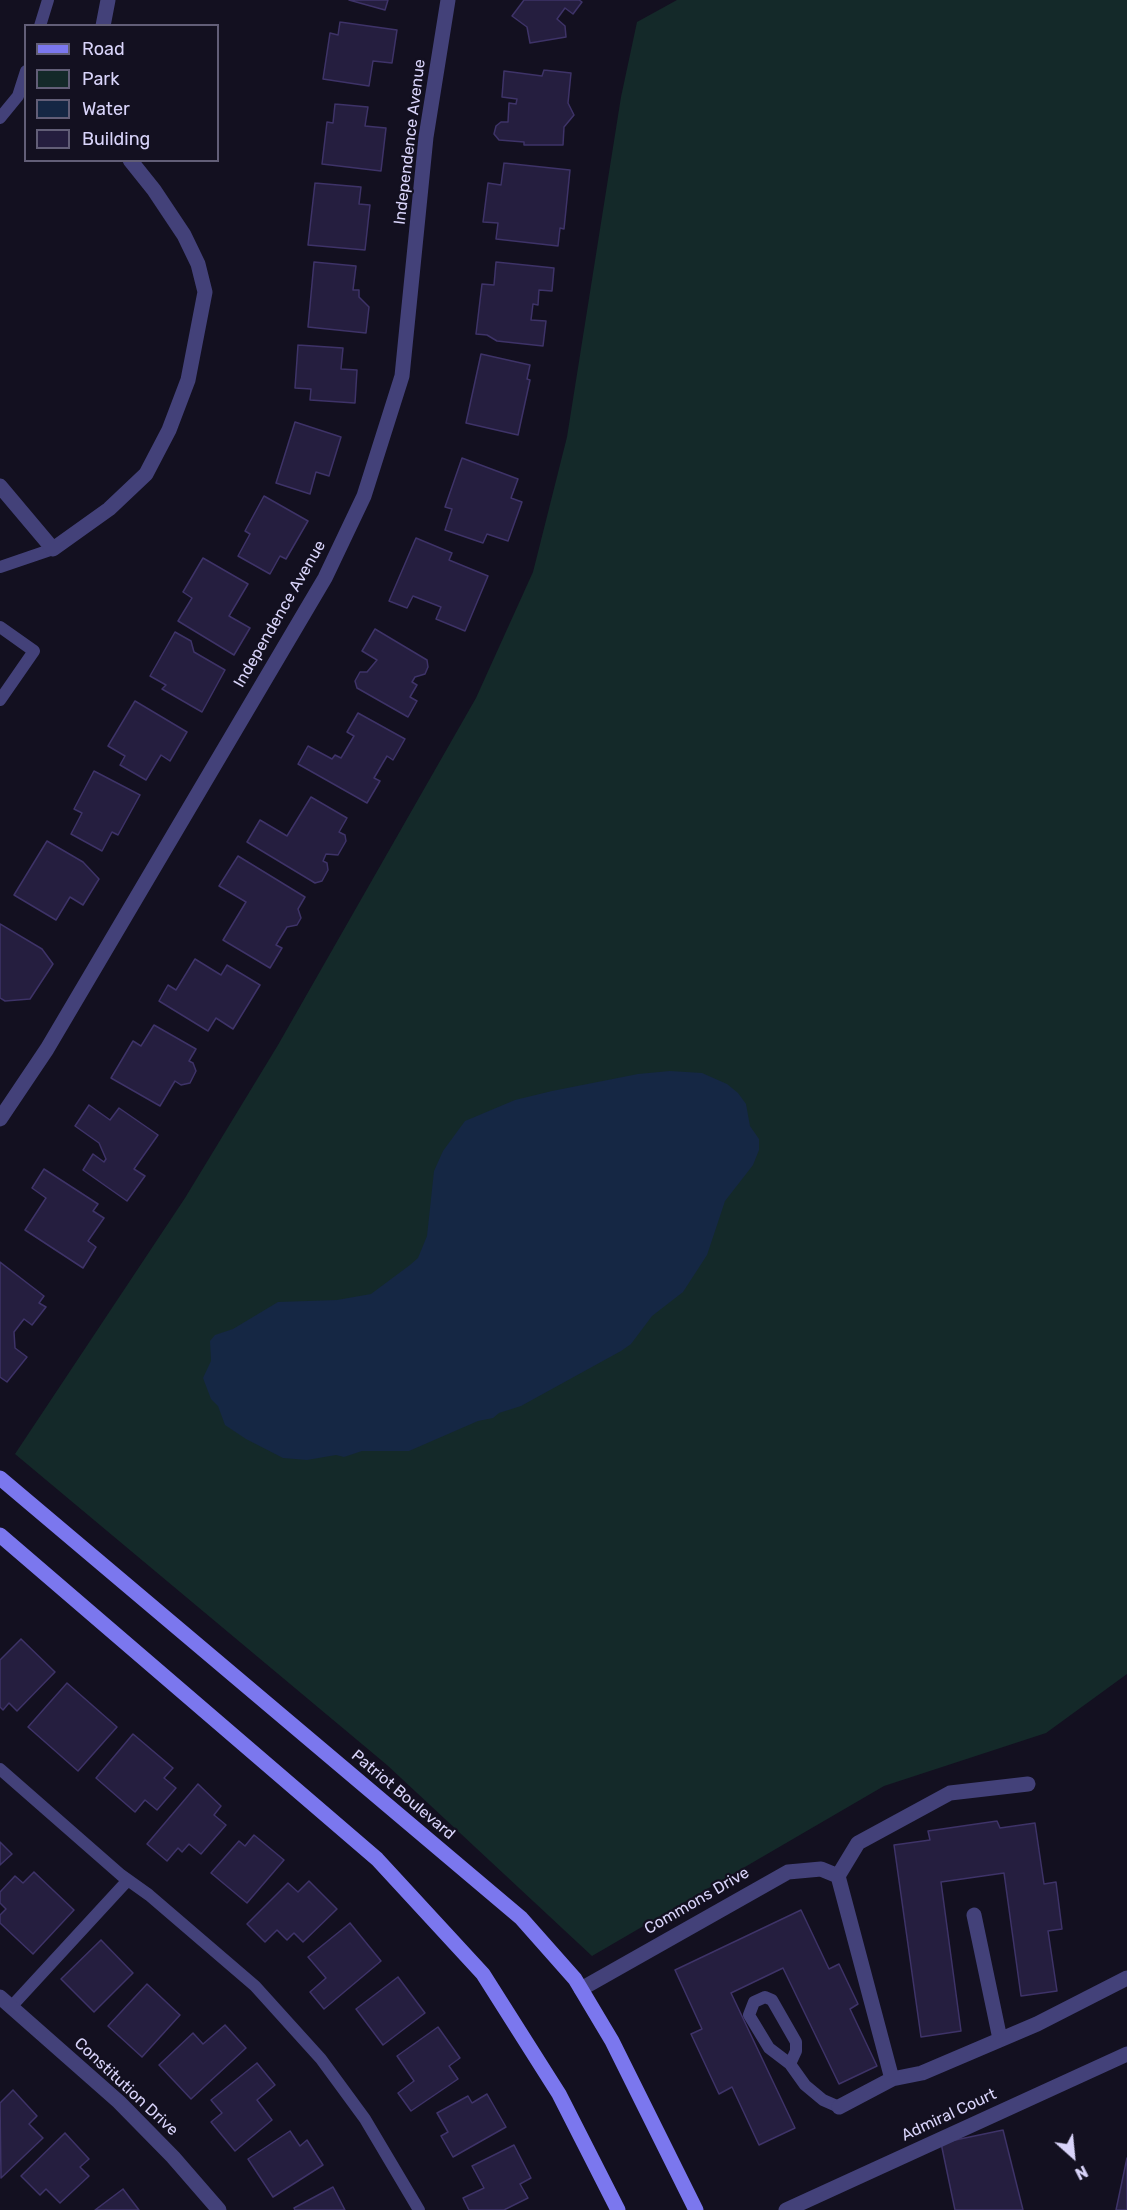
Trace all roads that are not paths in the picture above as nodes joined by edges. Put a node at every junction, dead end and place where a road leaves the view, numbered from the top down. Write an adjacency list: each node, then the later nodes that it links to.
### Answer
1 (48, 0): 4 (lane)
2 (108, 0): 5 (street)
3 (448, 0): 14 (street, Independence Avenue)
4 (41, 24)
5 (103, 24)
6 (24, 77): 7 (lane)
7 (0, 118)
8 (132, 162): 10 (street)
9 (0, 486): 10 (street)
10 (53, 549): 11 (lane)
11 (0, 567)
12 (0, 627): 13 (lane)
13 (0, 700)
14 (0, 1119)
15 (0, 1478): 23 (main road, Patriot Boulevard)
16 (0, 1535): 32 (main road)
17 (0, 1769): 20 (lane)
18 (1028, 1784): 19 (street)
19 (838, 1876): 23 (street, Commons Drive); 28 (street)
20 (128, 1880): 24 (lane); 31 (lane)
21 (974, 1915): 25 (street)
22 (1127, 1978): 25 (street)
23 (581, 1989): 33 (main road, Patriot Boulevard)
24 (6, 2002): 30 (street, Constitution Drive)
25 (1000, 2039): 28 (street)
26 (1127, 2054): 34 (street, Admiral Court)
27 (790, 2064): 27 (lane); 29 (lane)
28 (892, 2079): 29 (street)
29 (839, 2107)
30 (219, 2210)
31 (419, 2210)
32 (618, 2210)
33 (696, 2210)
34 (786, 2210)

